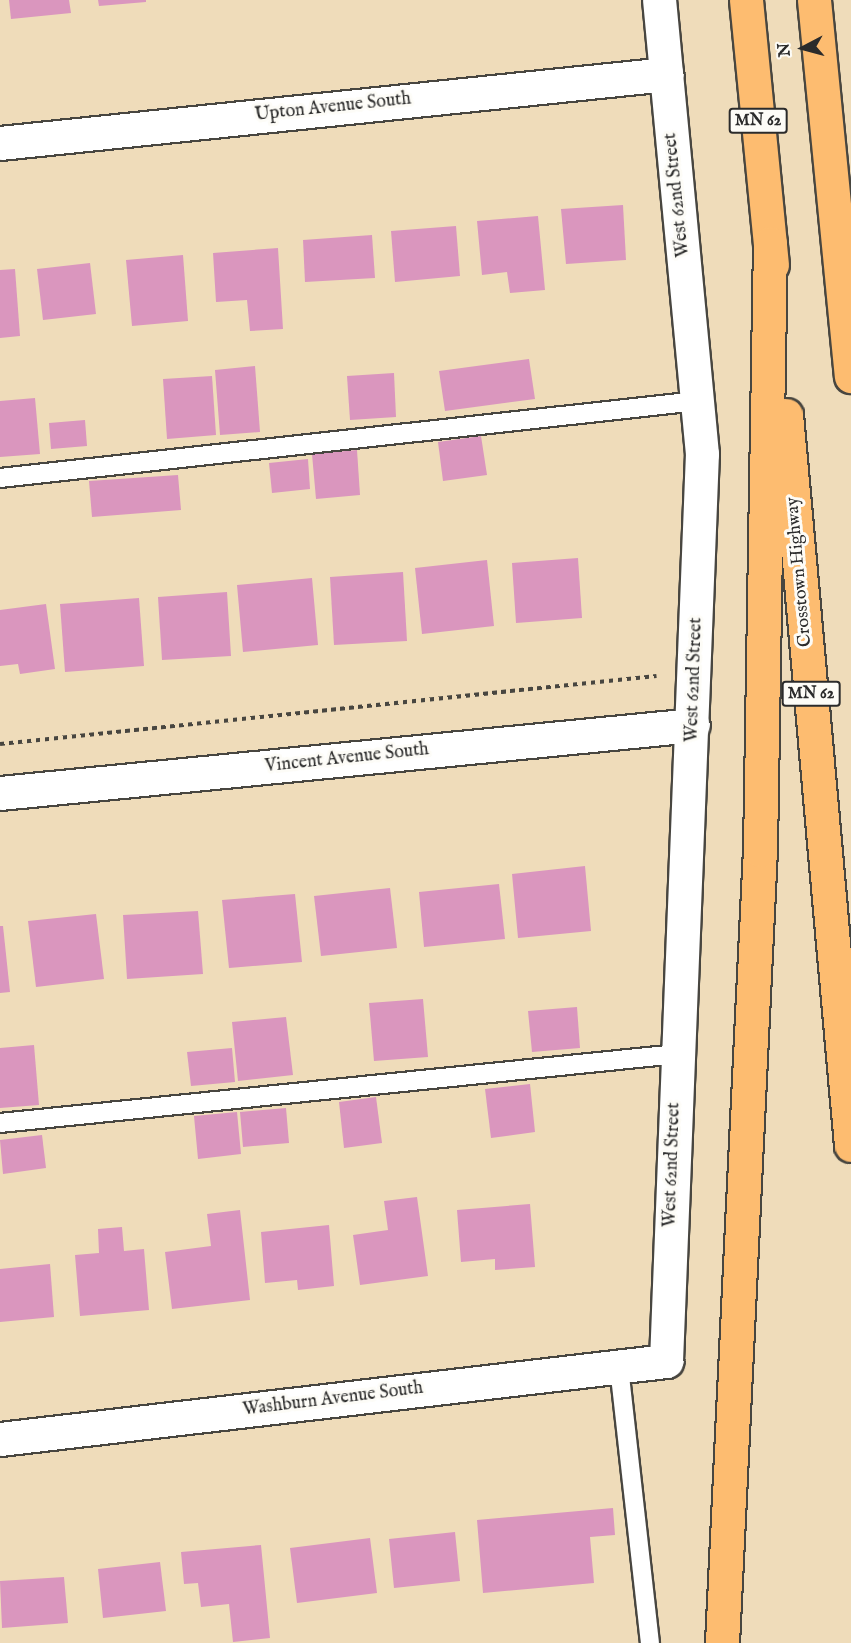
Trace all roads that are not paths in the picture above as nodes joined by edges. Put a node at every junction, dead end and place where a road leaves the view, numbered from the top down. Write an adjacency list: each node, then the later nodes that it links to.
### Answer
1 (659, 0): 4 (street, West 62nd Street)
2 (747, 0): 6 (highway, Crosstown Highway / MN 62)
3 (814, 0): 7 (highway)
4 (666, 74): 5 (street, Upton Avenue South); 10 (street, West 62nd Street)
5 (0, 143)
6 (770, 243): 16 (highway, Crosstown Highway / MN 62); 21 (highway)
7 (838, 245): 8 (highway); 9 (highway)
8 (851, 307)
9 (851, 376)
10 (698, 401): 11 (lane); 12 (street, West 62nd Street)
11 (0, 477)
12 (693, 725): 13 (street, Vincent Avenue South); 14 (street, West 62nd Street)
13 (0, 793)
14 (677, 1054): 15 (lane); 17 (street, West 62nd Street)
15 (0, 1123)
16 (851, 1145)
17 (666, 1361): 18 (street, Washburn Avenue South)
18 (619, 1366): 19 (street, Washburn Avenue South); 20 (lane)
19 (0, 1439)
20 (650, 1643)
21 (722, 1643)

